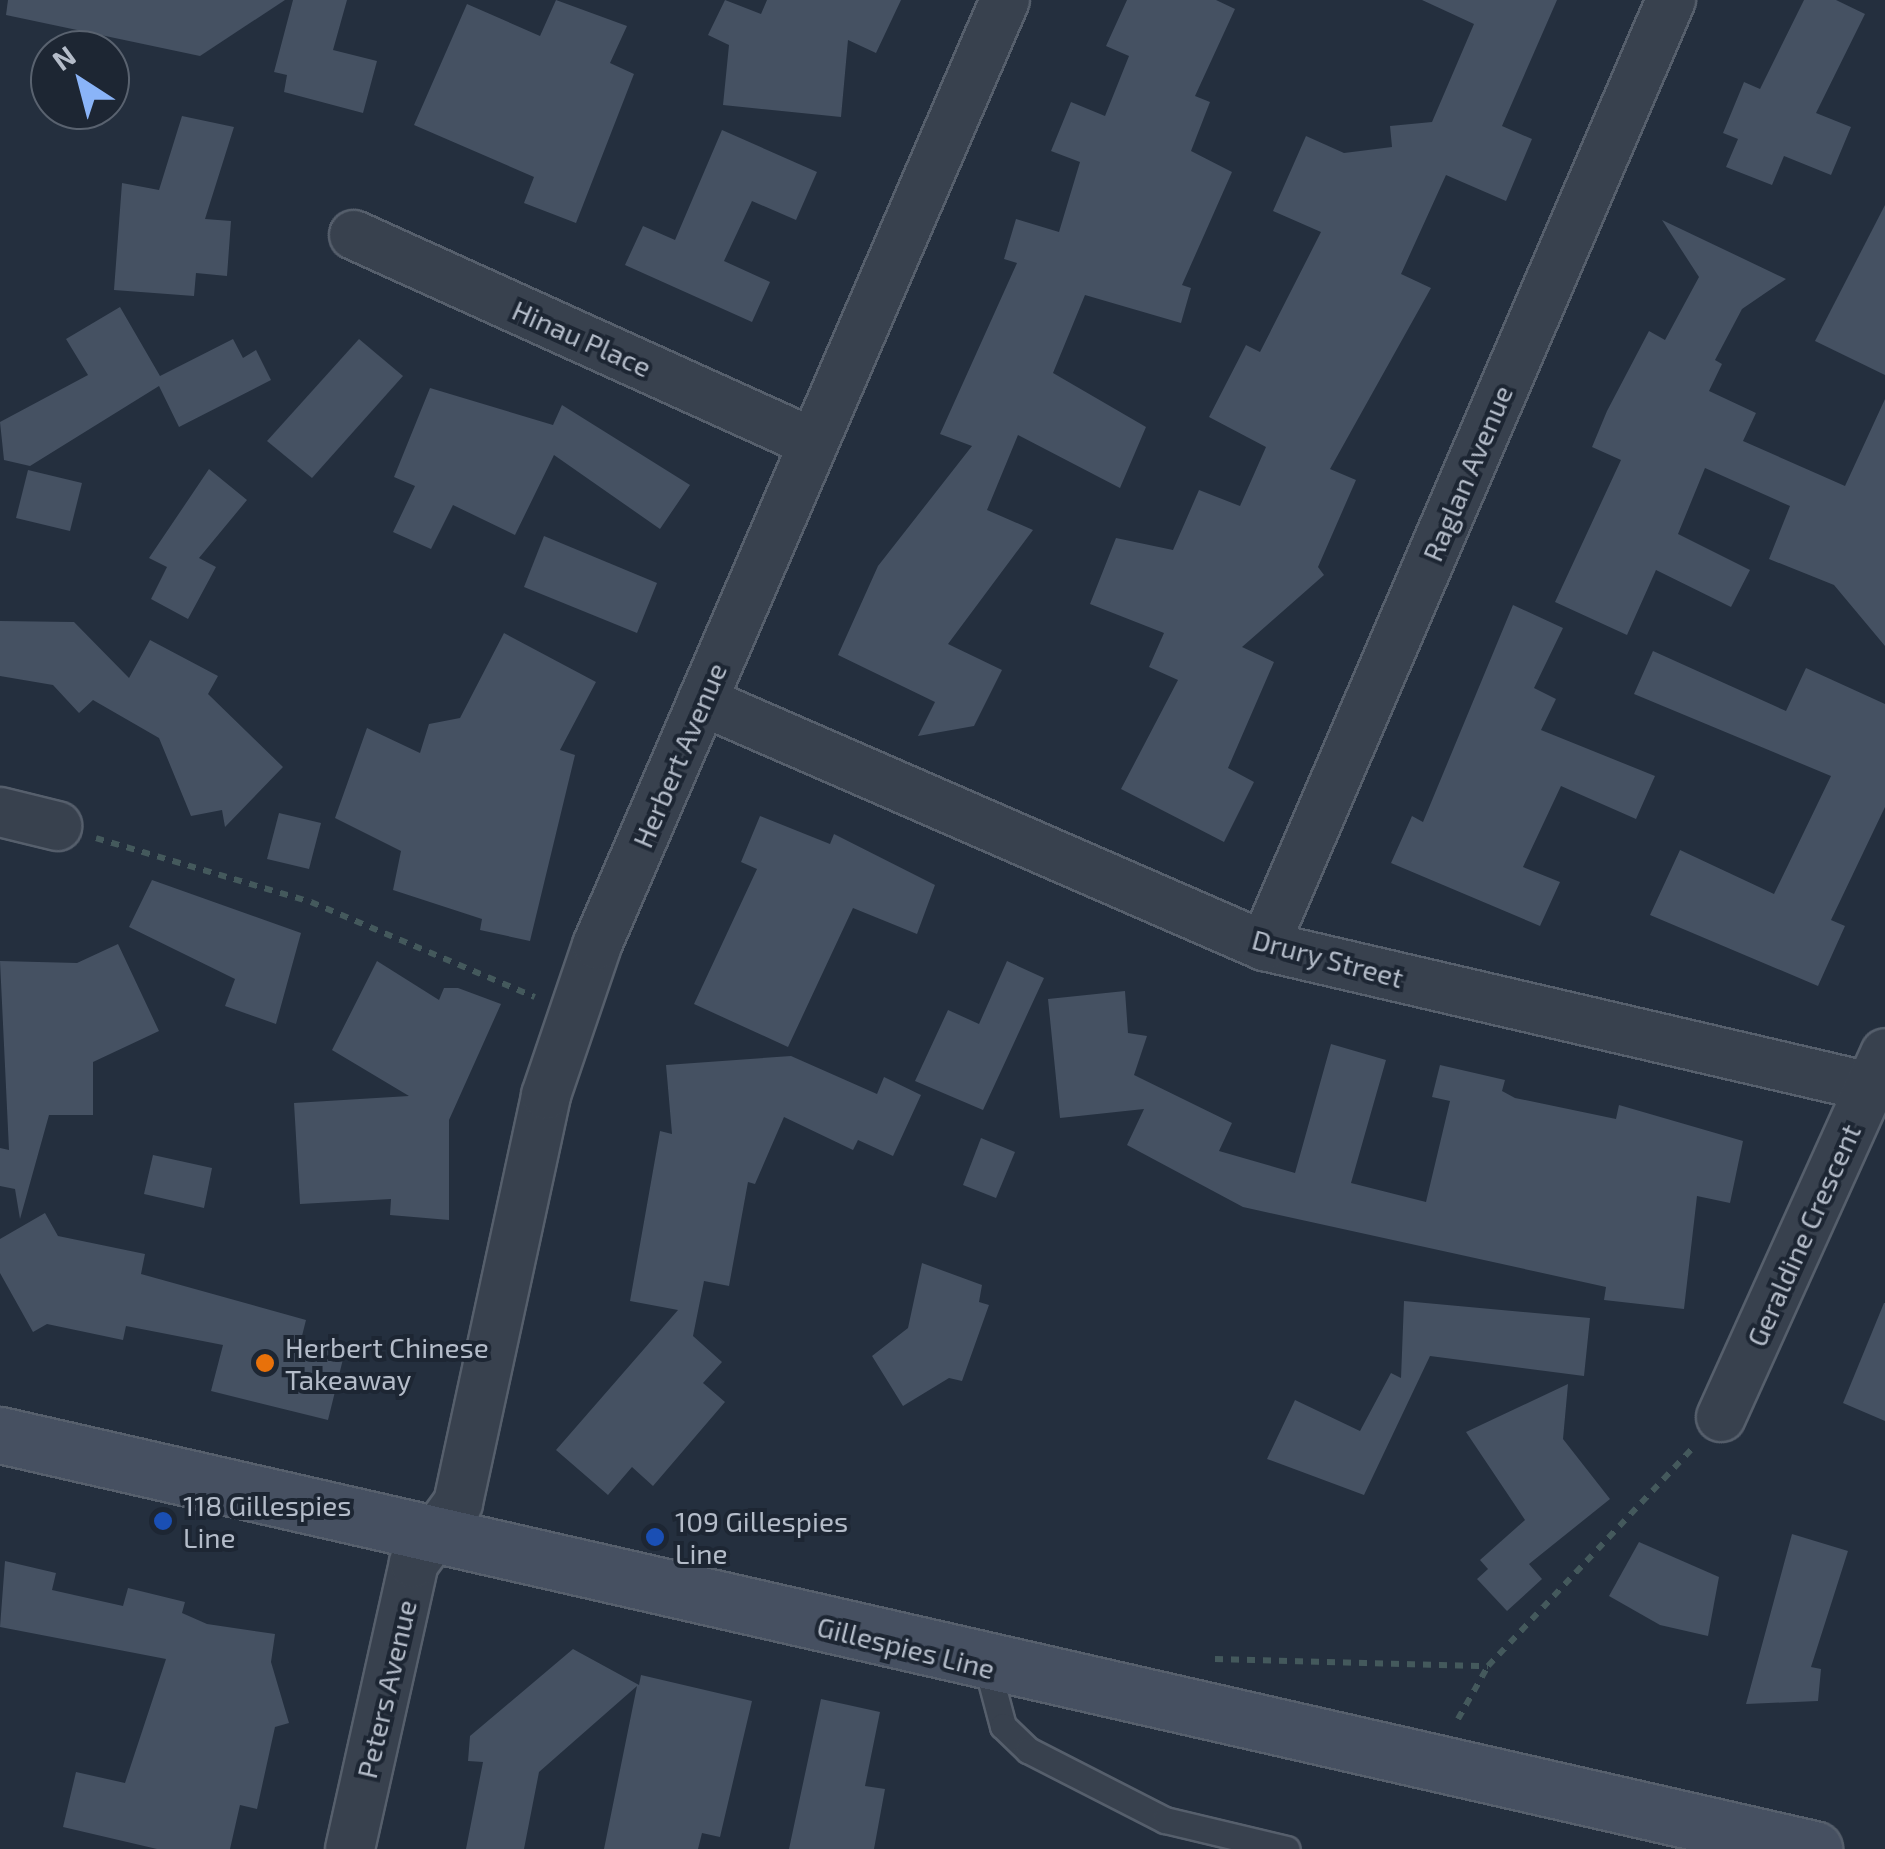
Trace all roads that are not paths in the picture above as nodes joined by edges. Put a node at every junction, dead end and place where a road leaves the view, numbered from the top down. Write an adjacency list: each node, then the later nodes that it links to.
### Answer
1 (1005, 0): 4 (street, Herbert Avenue)
2 (1671, 0): 8 (street, Raglan Avenue)
3 (354, 234): 4 (street, Hinau Place)
4 (812, 442): 5 (street, Herbert Avenue)
5 (702, 701): 8 (street, Drury Street); 12 (street, Herbert Avenue)
6 (0, 812): 7 (street)
7 (56, 826)
8 (1264, 946): 9 (street, Drury Street)
9 (1878, 1070): 10 (street, Geraldine Crescent)
10 (1721, 1417)
11 (0, 1434): 12 (street, Gillespies Line)
12 (434, 1534): 13 (street, Gillespies Line); 14 (street, Peters Avenue)
13 (986, 1666): 15 (lane); 16 (street, Gillespies Line)
14 (350, 1849)
15 (1287, 1849)
16 (1814, 1849)

